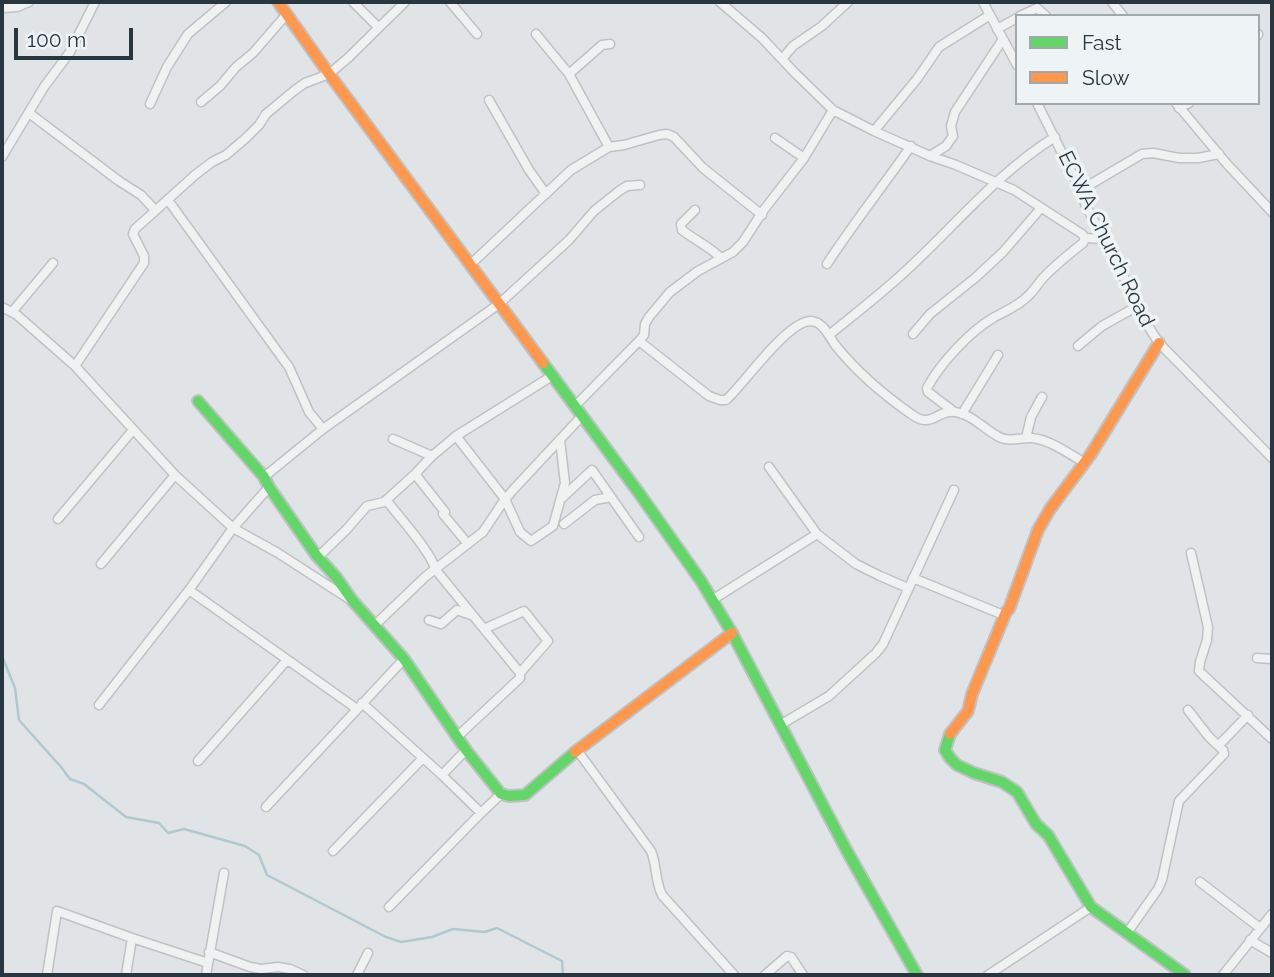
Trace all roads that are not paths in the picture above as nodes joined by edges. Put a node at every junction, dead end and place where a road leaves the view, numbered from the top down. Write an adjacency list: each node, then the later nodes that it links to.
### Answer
1 (29, 2): 11 (street)
2 (95, 2): 34 (street)
3 (226, 2): 30 (street)
4 (278, 2): 15 (street)
5 (353, 2): 18 (street)
6 (405, 2): 18 (street)
7 (450, 2): 20 (street)
8 (720, 2): 24 (street)
9 (848, 2): 24 (street)
10 (983, 2): 16 (street)
11 (15, 4): 12 (street)
12 (2, 8)
13 (1024, 14): 14 (street)
14 (1044, 14)
15 (286, 15): 26 (street); 29 (street)
16 (990, 15): 19 (street); 35 (street)
17 (1015, 19): 19 (street)
18 (379, 27): 26 (street)
19 (997, 29): 22 (street)
20 (477, 34)
21 (537, 34): 27 (street)
22 (1003, 39): 25 (street); 41 (street)
23 (610, 44): 27 (street)
24 (782, 59): 33 (street)
25 (1015, 61)
26 (329, 74): 48 (street); 58 (street)
27 (569, 74): 39 (street)
28 (489, 100): 47 (street)
29 (201, 102)
30 (150, 104)
31 (1038, 105): 36 (street, ECWA Church Road)
32 (1178, 106): 40 (street)
33 (833, 110): 35 (street); 43 (street)
34 (29, 113): 42 (street); 50 (street)
35 (874, 131): 38 (street)
36 (1055, 137): 44 (street); 46 (street, ECWA Church Road)
37 (775, 138): 43 (street)
38 (911, 146): 41 (street); 59 (street)
39 (609, 147): 47 (street); 53 (street)
40 (1219, 154): 46 (street); 52 (street)
41 (930, 156): 44 (street)
42 (2, 158)
43 (804, 158): 53 (street)
44 (996, 183): 49 (street); 65 (street)
45 (640, 185): 60 (street)
46 (1079, 187): 55 (street, ECWA Church Road)
47 (546, 194): 58 (street)
48 (167, 200): 50 (street); 77 (street)
49 (1041, 208): 54 (street); 64 (street)
50 (155, 210): 70 (street)
51 (695, 210): 56 (street)
52 (1272, 212)
53 (762, 215): 56 (street)
54 (1085, 238): 55 (street); 75 (street)
55 (1104, 239): 62 (street, ECWA Church Road)
56 (722, 258): 66 (street)
57 (53, 263): 63 (street)
58 (471, 264): 60 (street)
59 (827, 264)
60 (499, 304): 71 (street); 77 (street)
61 (2, 307): 63 (street)
62 (1136, 307): 67 (street, ECWA Church Road); 68 (street)
63 (12, 312): 70 (street)
64 (913, 334)
65 (829, 335): 66 (street); 75 (street)
66 (639, 341): 74 (street)
67 (1159, 343): 84 (street, ECWA Church Road); 85 (street)
68 (1078, 346)
69 (999, 355): 75 (street)
70 (75, 366): 78 (street)
71 (552, 376): 74 (street); 79 (street)
72 (1042, 397): 80 (street)
73 (198, 401): 89 (street)
74 (574, 407): 76 (street)
75 (957, 412): 80 (street)
76 (582, 417): 82 (street); 109 (street)
77 (323, 429): 89 (street)
78 (133, 430): 88 (street); 95 (street)
79 (456, 436): 83 (street); 93 (street)
80 (1026, 438): 85 (street)
81 (393, 439): 83 (street)
82 (559, 440): 93 (street); 94 (street)
83 (432, 456): 87 (street)
84 (1272, 458)
85 (1085, 463): 110 (street)
86 (769, 467): 98 (street)
87 (415, 474): 92 (street); 100 (street)
88 (175, 475): 97 (street); 103 (street)
89 (267, 482): 97 (street); 102 (street)
90 (954, 490): 105 (street)
91 (611, 496): 94 (street); 96 (street); 99 (street)
92 (386, 499): 102 (street); 104 (street)
93 (505, 499): 94 (street); 100 (street)
94 (560, 499)
95 (58, 519)
96 (564, 524)
97 (233, 528): 107 (street); 108 (street)
98 (817, 534): 106 (street); 109 (street)
99 (639, 537)
100 (468, 544): 104 (street)
101 (1191, 553): 124 (street)
102 (318, 557): 108 (street)
103 (102, 564)
104 (435, 569): 111 (street); 113 (street)
105 (913, 578): 106 (street); 110 (street)
106 (908, 588): 125 (street)
107 (189, 590): 119 (street); 121 (street)
108 (352, 600): 113 (street)
109 (712, 600): 115 (street)
110 (1006, 612): 141 (street)
111 (474, 616): 112 (street); 114 (street)
112 (429, 620)
113 (375, 625): 117 (street)
114 (484, 629): 120 (street); 120 (street)
115 (732, 633): 125 (street); 130 (street)
116 (1257, 657): 118 (street)
117 (404, 659): 122 (street); 126 (street)
118 (1272, 659)
119 (287, 660): 122 (street); 132 (street)
120 (520, 673): 126 (street)
121 (99, 705)
122 (359, 706): 131 (street); 135 (street)
123 (1188, 710): 128 (street)
124 (1248, 715): 127 (street); 128 (street)
125 (780, 725): 151 (street)
126 (457, 737): 129 (street)
127 (1272, 739)
128 (1220, 745): 144 (street)
129 (466, 750): 133 (street); 134 (street)
130 (577, 750): 134 (street); 157 (street)
131 (422, 759): 133 (street); 137 (street)
132 (198, 761)
133 (442, 775): 136 (street)
134 (501, 794): 136 (street)
135 (266, 807)
136 (481, 813): 140 (street)
137 (333, 851)
138 (224, 873): 147 (street)
139 (1200, 882): 143 (street)
140 (389, 907)
141 (1091, 907): 144 (street); 160 (street)
142 (1272, 914): 143 (street)
143 (1260, 928): 146 (street)
144 (1127, 933): 161 (street)
145 (132, 938): 150 (street); 152 (street); 153 (street)
146 (1250, 940): 149 (street); 162 (street)
147 (209, 953): 150 (street); 155 (street)
148 (368, 953): 156 (street)
149 (1272, 953)
150 (208, 963): 154 (street)
151 (914, 974)
152 (47, 975)
153 (126, 975)
154 (206, 975)
155 (303, 975)
156 (357, 975)
157 (734, 975)
158 (765, 975): 159 (street)
159 (803, 975)
160 (988, 975)
161 (1185, 975)
162 (1223, 975)

